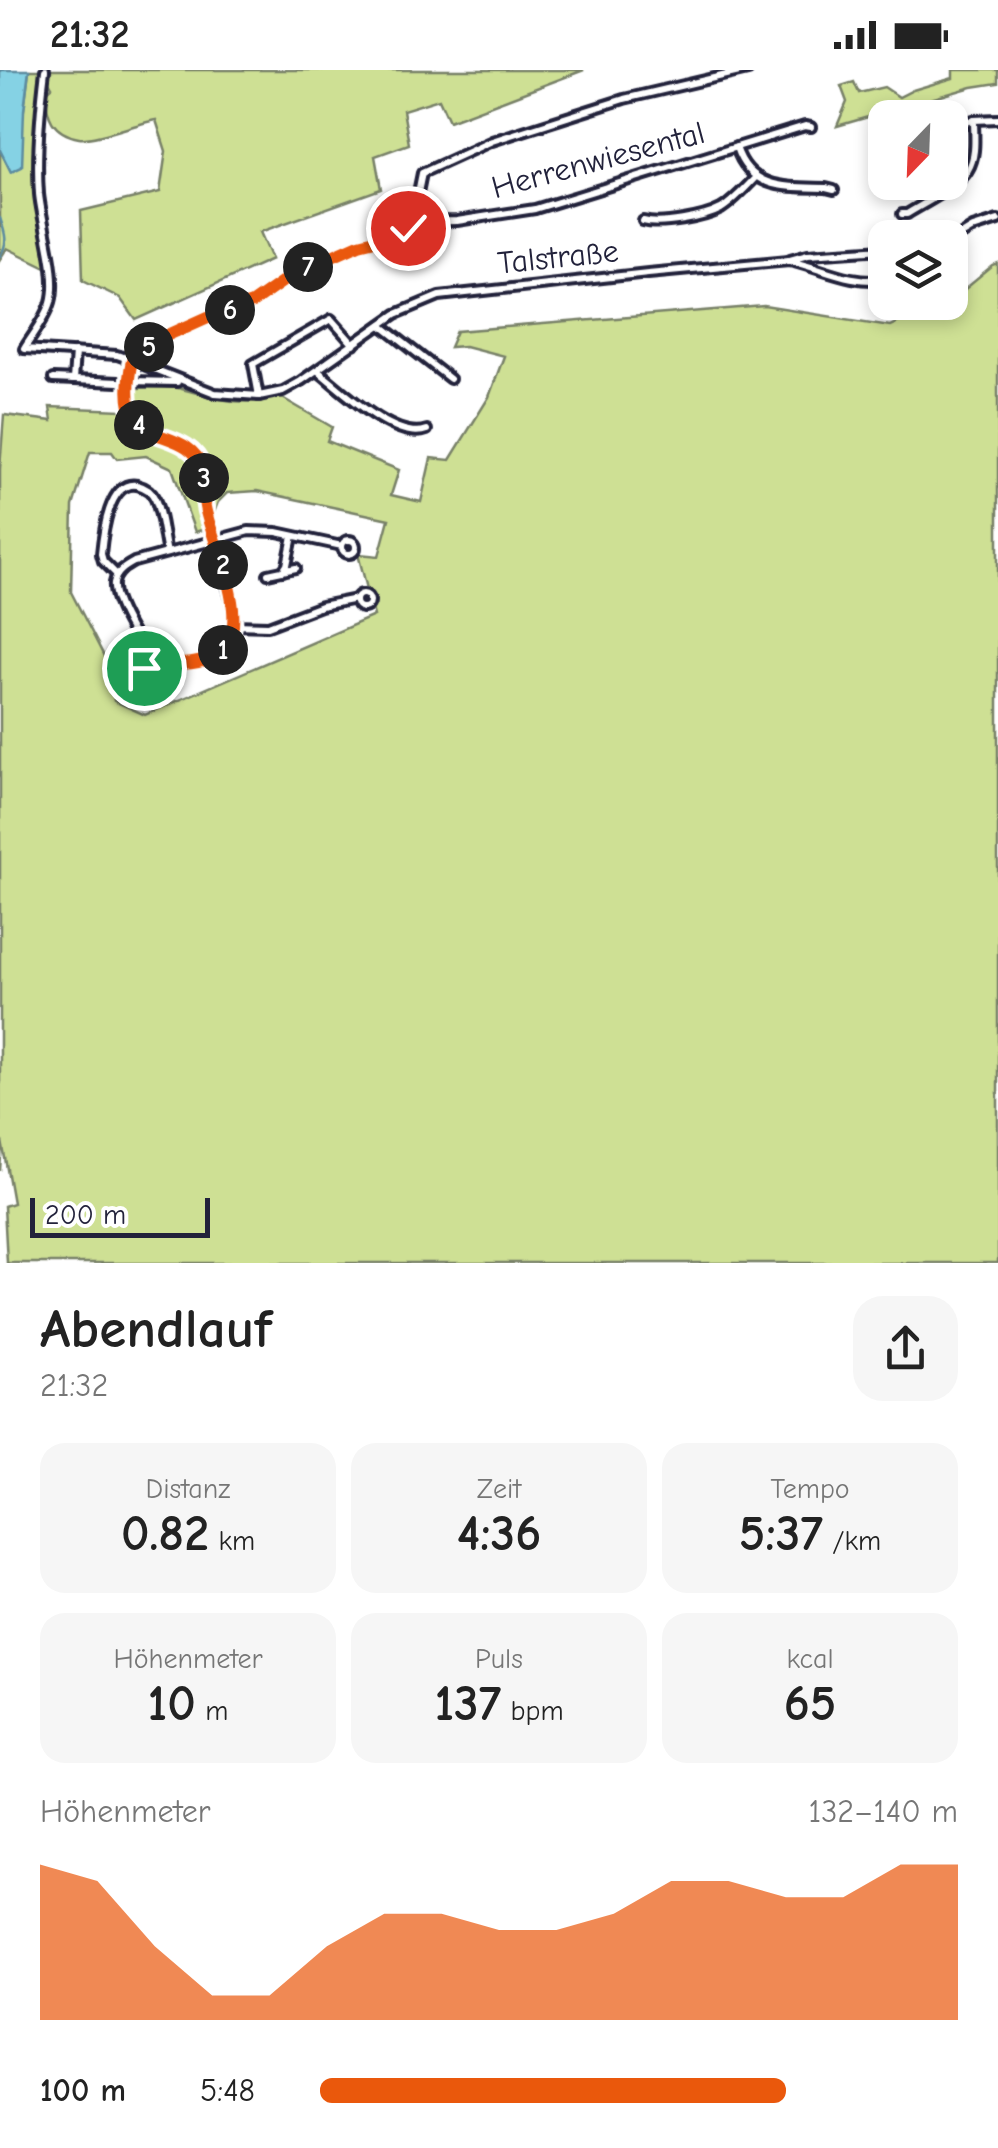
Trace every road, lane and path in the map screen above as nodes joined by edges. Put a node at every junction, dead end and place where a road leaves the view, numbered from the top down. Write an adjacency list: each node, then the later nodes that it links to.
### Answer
1 (45, 70): 20 (street, Talstraße)
2 (748, 70): 13 (street)
3 (998, 118): 4 (street)
4 (974, 120): 5 (street); 10 (street)
5 (968, 121)
6 (811, 127): 7 (street, Herrenwiesental)
7 (736, 147): 8 (street, Herrenwiesental); 13 (street, Herrenwiesental)
8 (756, 177): 9 (street); 12 (street)
9 (834, 190)
10 (902, 214)
11 (998, 220): 14 (street)
12 (643, 221)
13 (412, 222): 21 (street)
14 (968, 232)
15 (868, 251): 16 (street, Talstraße)
16 (789, 260): 17 (street, Talstraße); 18 (street, Talstraße)
17 (868, 280)
18 (381, 325): 19 (street, Talstraße); 24 (street)
19 (354, 345): 22 (street, Talstraße); 29 (street)
20 (75, 352): 21 (street, Talstraße); 25 (street)
21 (132, 360): 27 (street); 28 (street, Talstraße)
22 (318, 370): 29 (street, Talstraße); 30 (street)
23 (54, 379): 25 (street)
24 (450, 379)
25 (73, 380): 26 (street)
26 (118, 382)
27 (129, 382): 28 (street, Talstraße); 32 (street)
28 (183, 382): 29 (street, Talstraße)
29 (259, 396)
30 (427, 430)
31 (292, 536): 32 (street); 33 (street); 36 (street)
32 (215, 542): 34 (street); 40 (street)
33 (342, 546)
34 (167, 554): 38 (street); 38 (street)
35 (296, 568): 36 (street)
36 (284, 571): 37 (street)
37 (268, 574)
38 (117, 575): 41 (street)
39 (356, 600): 40 (street)
40 (235, 626): 41 (street)
41 (152, 660): 42 (street)
42 (134, 699)

